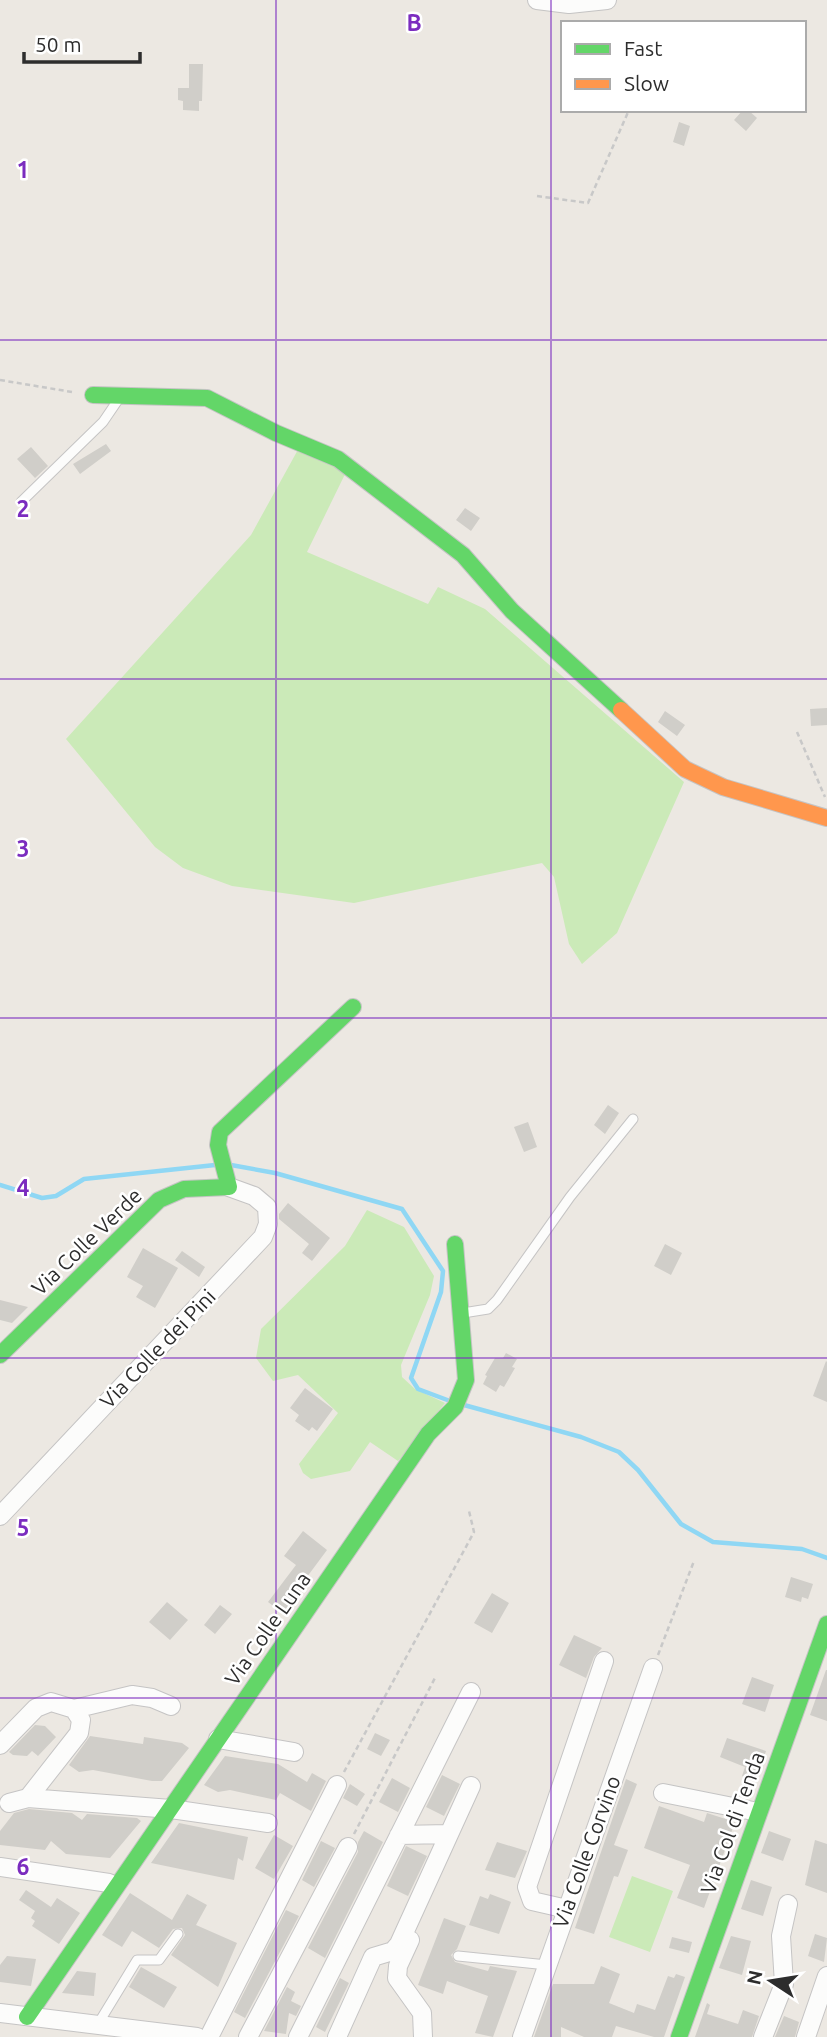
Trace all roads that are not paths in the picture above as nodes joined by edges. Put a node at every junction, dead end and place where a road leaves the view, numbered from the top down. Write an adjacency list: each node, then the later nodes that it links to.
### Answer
1 (537, 0): 3 (street)
2 (607, 0): 3 (street)
3 (564, 2)
4 (93, 395): 5 (street)
5 (119, 395): 6 (lane); 7 (street)
6 (21, 502)
7 (827, 818)
8 (353, 1007): 10 (street)
9 (633, 1119): 12 (lane)
10 (226, 1172): 13 (street, Via Colle Verde); 14 (street, Via Colle dei Pini)
11 (455, 1244): 12 (street, Via Colle Luna)
12 (459, 1313): 21 (street, Via Colle Luna)
13 (0, 1355)
14 (3, 1507)
15 (827, 1624): 30 (street, Via Col di Tenda)
16 (604, 1661): 39 (street)
17 (653, 1668): 39 (street, Via Colle Corvino)
18 (471, 1692): 33 (street)
19 (171, 1706): 20 (street)
20 (74, 1709): 22 (street); 27 (street)
21 (218, 1739): 23 (street); 29 (street, Via Colle Luna)
22 (0, 1745)
23 (294, 1752)
24 (337, 1785): 48 (street)
25 (471, 1786): 32 (street)
26 (663, 1793): 30 (street)
27 (28, 1798): 28 (street); 29 (street)
28 (3, 1804)
29 (170, 1809): 31 (street); 45 (street, Via Colle Luna)
30 (758, 1812): 54 (street, Via Col di Tenda)
31 (268, 1823)
32 (449, 1834): 33 (street); 51 (street)
33 (399, 1835): 50 (street)
34 (348, 1847): 49 (street)
35 (0, 1867): 36 (street)
36 (109, 1883)
37 (441, 1886): 52 (street)
38 (788, 1904): 55 (street)
39 (567, 1909): 42 (street, Via Colle Corvino)
40 (177, 1934): 46 (lane)
41 (458, 1956): 42 (lane)
42 (547, 1965): 53 (street, Via Colle Corvino)
43 (827, 1976): 56 (street)
44 (0, 2013): 45 (street)
45 (27, 2017): 46 (street)
46 (98, 2024): 47 (street)
47 (197, 2037)
48 (209, 2037)
49 (248, 2037)
50 (298, 2037)
51 (337, 2037)
52 (423, 2037)
53 (522, 2037)
54 (679, 2037)
55 (763, 2037)
56 (806, 2037)

